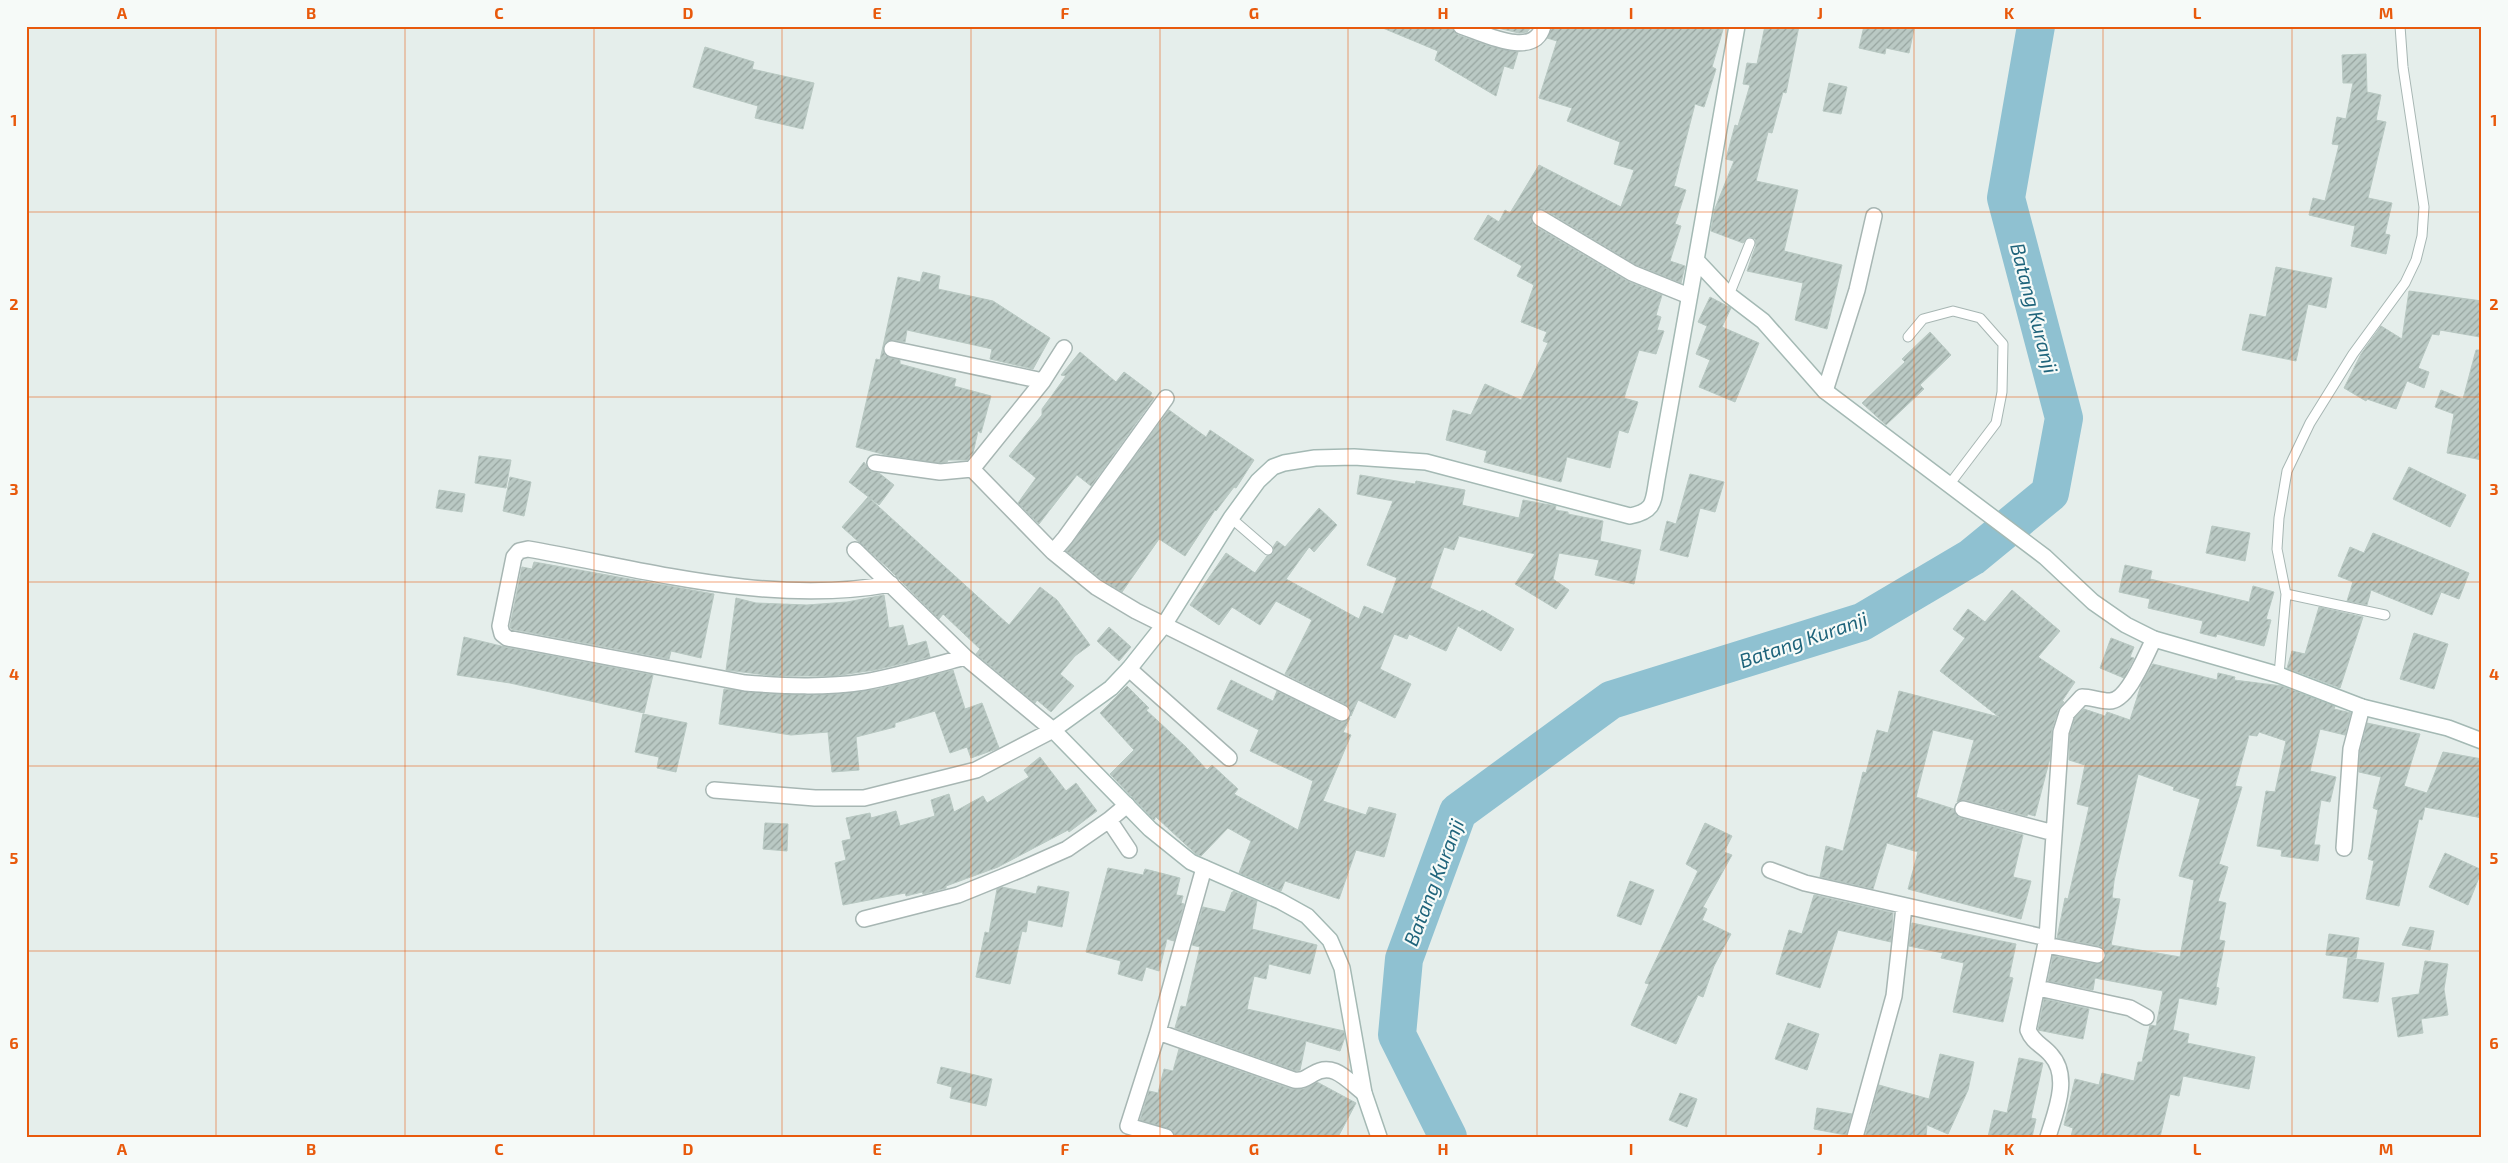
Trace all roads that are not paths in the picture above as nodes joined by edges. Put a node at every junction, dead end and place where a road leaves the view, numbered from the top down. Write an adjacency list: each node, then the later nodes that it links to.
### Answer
1 (1461, 26): 2 (street)
2 (1543, 26)
3 (1737, 26): 8 (street)
4 (2400, 26): 25 (lane)
5 (1874, 216): 15 (street)
6 (1540, 218): 10 (street)
7 (1750, 243): 9 (lane)
8 (1696, 260): 9 (street); 10 (street)
9 (1730, 295): 15 (street)
10 (1689, 296): 20 (street)
11 (1908, 337): 19 (lane)
12 (1064, 348): 14 (street)
13 (892, 349): 14 (street)
14 (1043, 381): 18 (street)
15 (1825, 391): 19 (street)
16 (1166, 398): 23 (street)
17 (875, 463): 18 (street)
18 (972, 469): 23 (street)
19 (1949, 485): 28 (street)
20 (1231, 518): 22 (lane); 27 (street)
21 (855, 550): 24 (street)
22 (1268, 550)
23 (1053, 552): 27 (street)
24 (891, 584): 29 (street); 29 (street)
25 (2286, 594): 26 (lane); 31 (lane)
26 (2385, 614)
27 (1164, 625): 30 (street); 33 (street)
28 (2154, 639): 31 (street); 41 (street)
29 (965, 657): 34 (street)
30 (1129, 669): 34 (street); 36 (street)
31 (2280, 675): 32 (street)
32 (2362, 707): 35 (street); 42 (street)
33 (1342, 713)
34 (1053, 730): 37 (street); 38 (street)
35 (2482, 742)
36 (1228, 758)
37 (714, 790)
38 (1127, 804): 40 (street); 44 (street)
39 (1963, 809): 41 (street)
40 (1109, 820): 43 (street); 47 (street)
41 (2054, 833): 48 (street)
42 (2344, 848)
43 (1128, 850)
44 (1204, 868): 52 (street); 53 (street)
45 (1770, 870): 46 (street)
46 (1904, 906): 48 (street); 56 (street)
47 (864, 919)
48 (2047, 941): 49 (street); 50 (street)
49 (2097, 955)
50 (2038, 988): 51 (street); 57 (street)
51 (2146, 1017)
52 (1158, 1032): 53 (street); 54 (street)
53 (1364, 1092): 55 (street)
54 (1166, 1137)
55 (1379, 1137)
56 (1855, 1137)
57 (2048, 1137)

